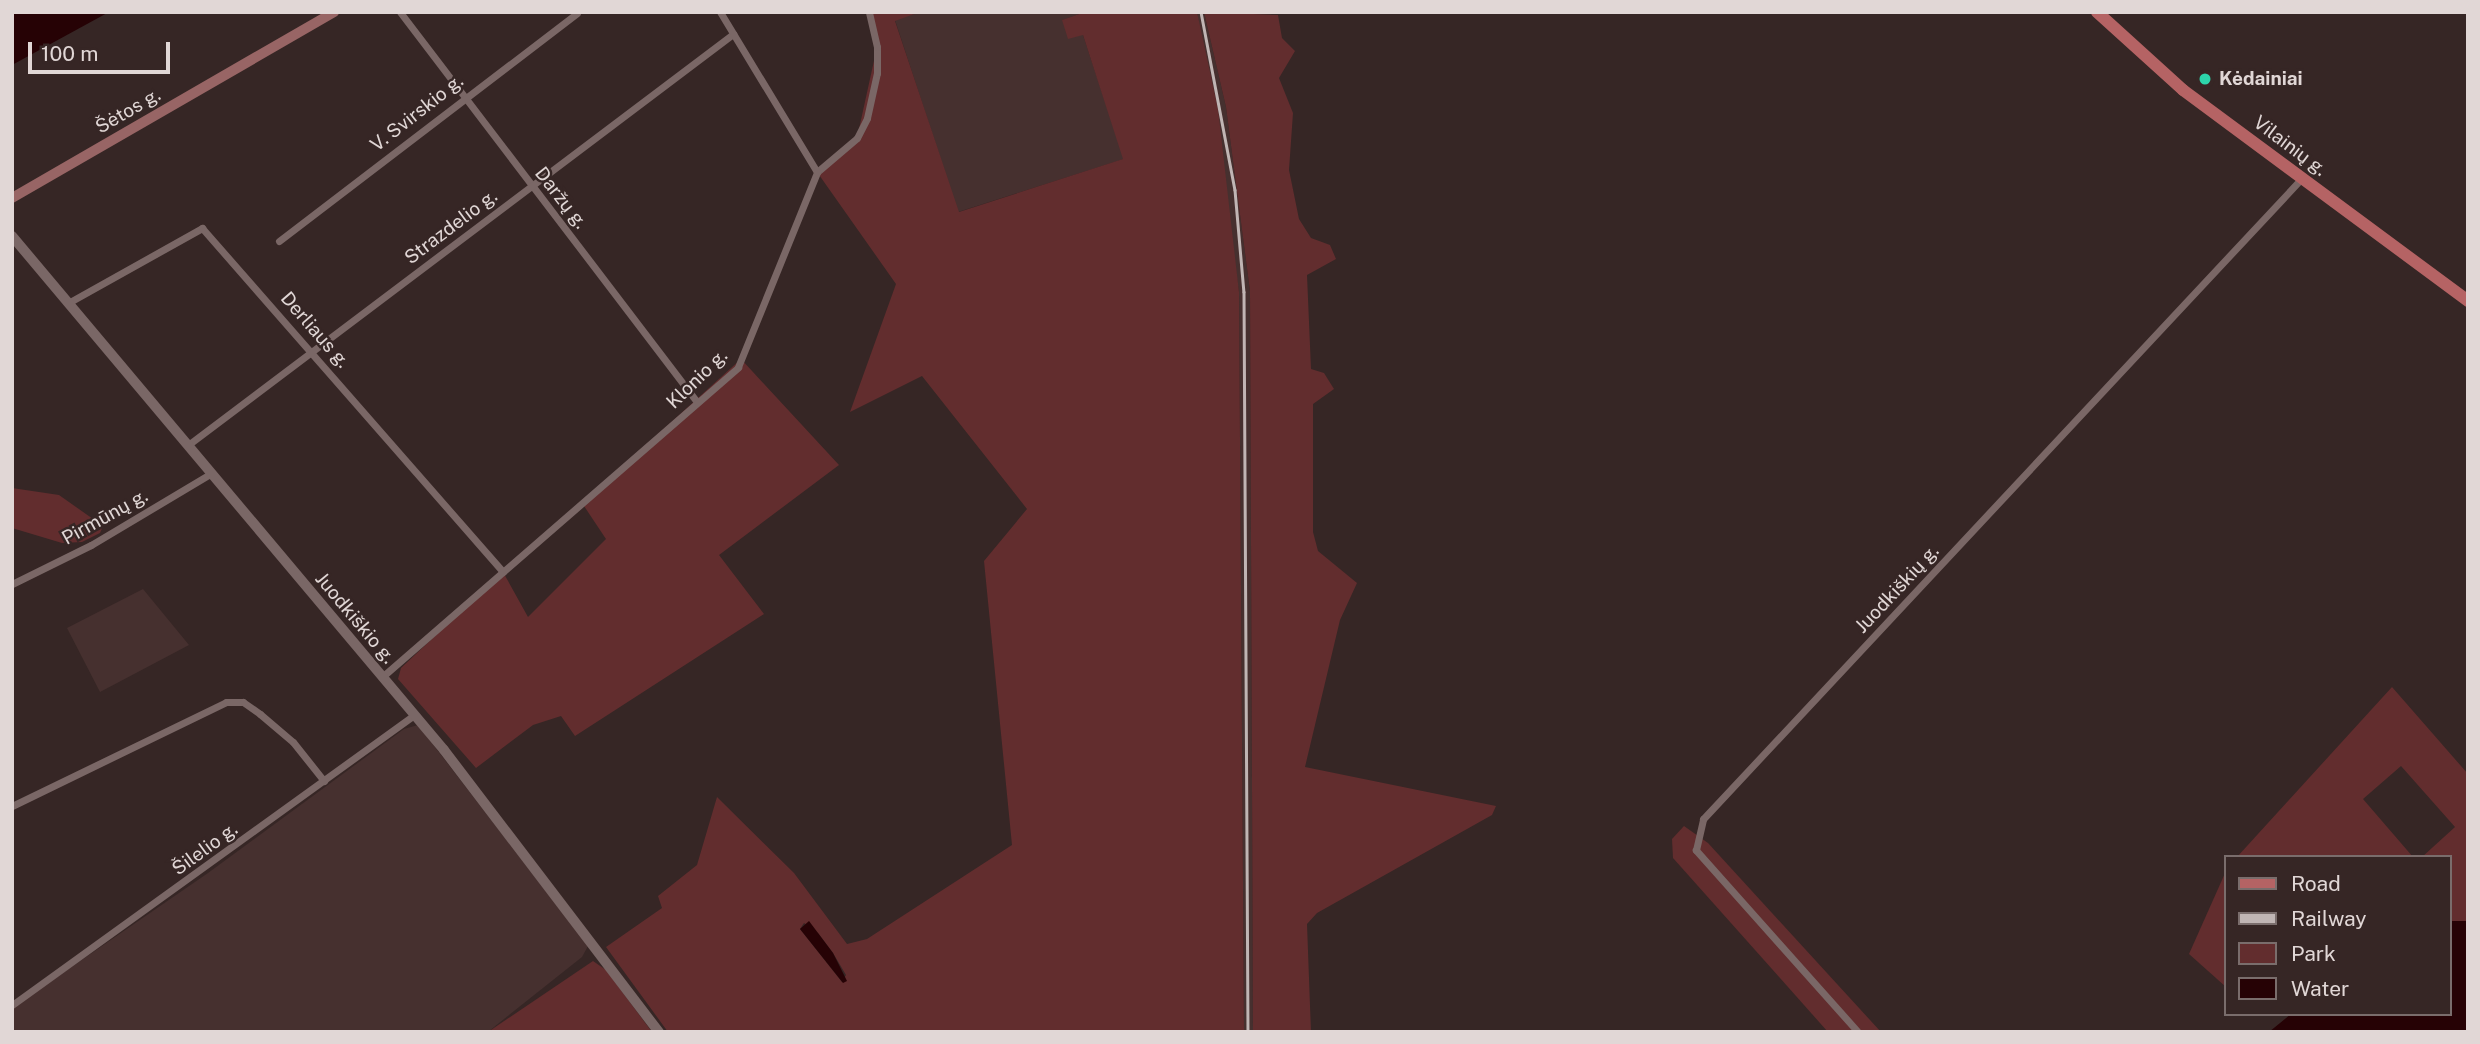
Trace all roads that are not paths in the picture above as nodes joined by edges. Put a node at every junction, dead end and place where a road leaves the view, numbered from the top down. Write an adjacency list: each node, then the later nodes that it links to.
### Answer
1 (334, 12): 12 (main road, Šėtos g.)
2 (400, 12): 8 (street, Daržų g.)
3 (720, 12): 7 (street)
4 (869, 12): 9 (street)
5 (2097, 12): 10 (main road, Vilainių g.)
6 (577, 13): 8 (street, V. Svirskio g.)
7 (733, 34): 9 (street); 11 (street, Strazdelio g.)
8 (462, 97): 11 (street, Daržų g.); 14 (street, V. Svirskio g.)
9 (817, 172): 18 (street, Klonio g.)
10 (2302, 178): 15 (main road, Vilainių g.); 29 (street, Juodkiškių g.)
11 (532, 186): 17 (street, Strazdelio g.); 18 (street, Daržų g.)
12 (12, 198)
13 (12, 236): 16 (street, Juodkiškio g.)
14 (279, 241)
15 (2468, 302)
16 (68, 303): 17 (street, Derliaus g.); 19 (street, Juodkiškio g.)
17 (313, 350): 19 (street, Strazdelio g.); 21 (street, Derliaus g.)
18 (697, 402): 21 (street, Klonio g.)
19 (188, 445): 20 (street, Juodkiškio g.)
20 (212, 474): 22 (street, Pirmūnų g.); 23 (street, Juodkiškio g.)
21 (503, 572): 23 (street, Klonio g.)
22 (12, 584)
23 (382, 677): 24 (street, Juodkiškio g.)
24 (414, 715): 25 (street, Šilelio g.); 28 (street, Juodkiškio g.)
25 (324, 781): 26 (street); 27 (street, Šilelio g.)
26 (12, 806)
27 (12, 1005)
28 (659, 1032)
29 (1858, 1032)

